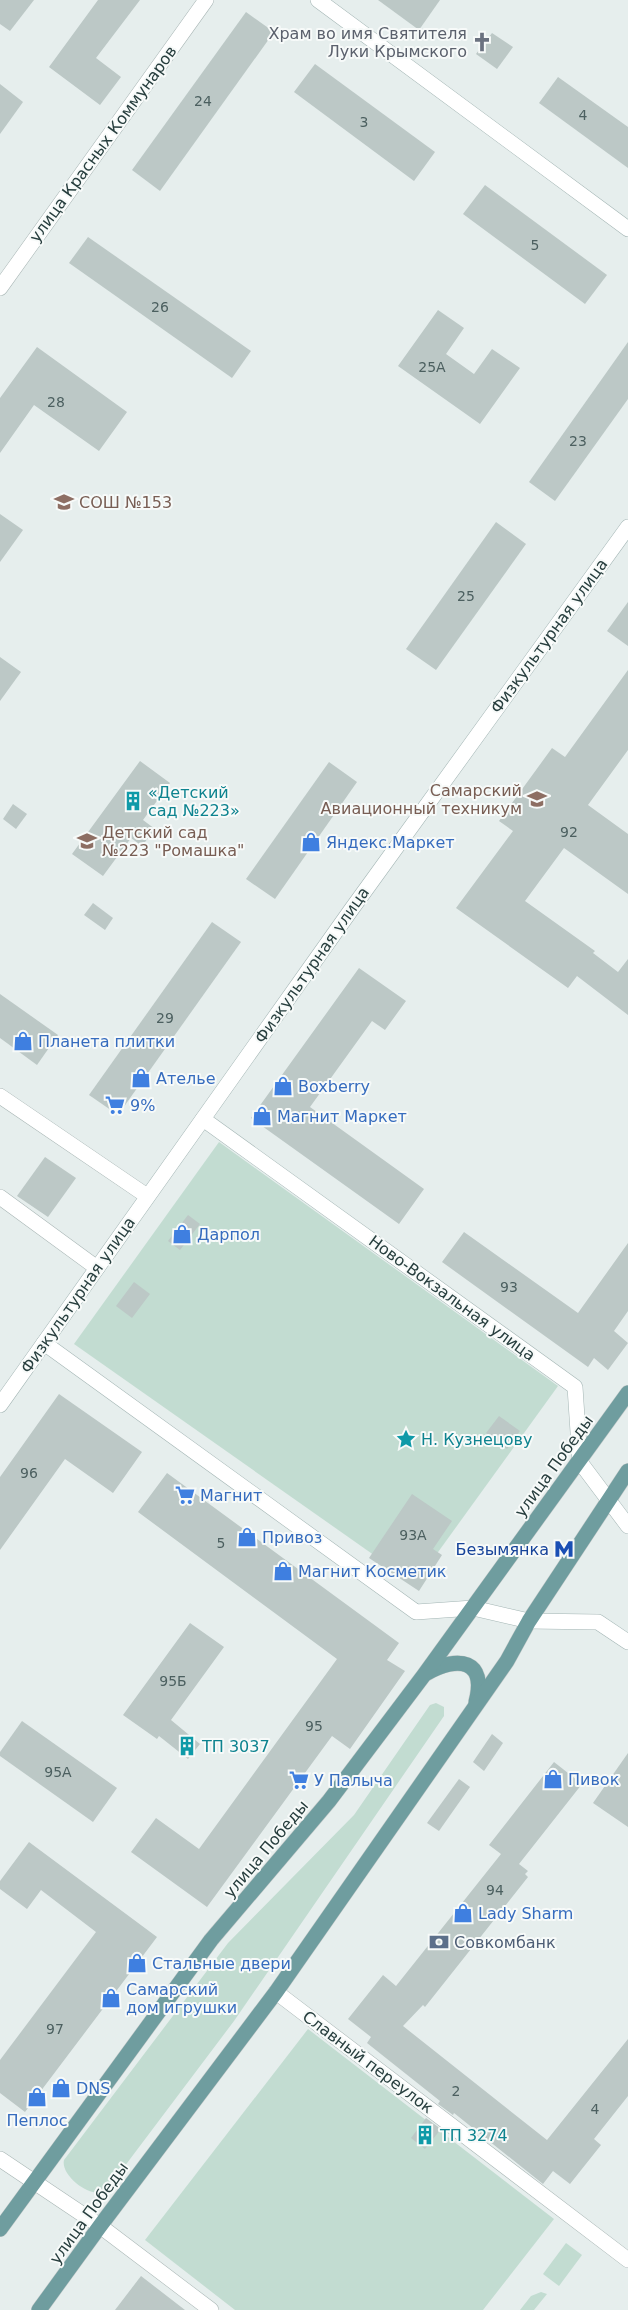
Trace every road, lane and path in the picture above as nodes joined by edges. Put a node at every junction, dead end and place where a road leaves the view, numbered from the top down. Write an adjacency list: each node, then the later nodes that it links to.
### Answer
1 (206, 0): 4 (street, улица Красных Коммунаров)
2 (318, 0): 3 (street)
3 (628, 229)
4 (0, 288)
5 (628, 527): 7 (street, Физкультурная улица)
6 (0, 1096): 8 (street)
7 (203, 1119): 8 (street, Физкультурная улица); 14 (street, Ново-Вокзальная улица)
8 (147, 1196): 10 (street, Физкультурная улица)
9 (0, 1197): 10 (street)
10 (97, 1268): 11 (street, Физкультурная улица)
11 (44, 1344): 13 (street, Физкультурная улица); 18 (street)
12 (628, 1393): 14 (main road, улица Победы)
13 (0, 1406)
14 (580, 1462): 16 (street); 18 (main road, улица Победы)
15 (628, 1471): 16 (main road, улица Победы)
16 (607, 1501): 17 (street); 19 (main road, улица Победы)
17 (628, 1526)
18 (473, 1608): 19 (street); 21 (main road, улица Победы)
19 (529, 1621): 20 (street); 22 (main road, улица Победы)
20 (628, 1642)
21 (424, 1676): 22 (main road); 25 (main road, улица Победы)
22 (475, 1706): 23 (main road, улица Победы)
23 (276, 1992): 26 (main road, улица Победы); 28 (street, Славный переулок)
24 (0, 2158): 25 (street)
25 (34, 2182): 26 (street); 27 (main road, улица Победы)
26 (100, 2226): 29 (main road, улица Победы); 30 (street)
27 (0, 2229)
28 (628, 2260)
29 (39, 2310)
30 (211, 2310)

